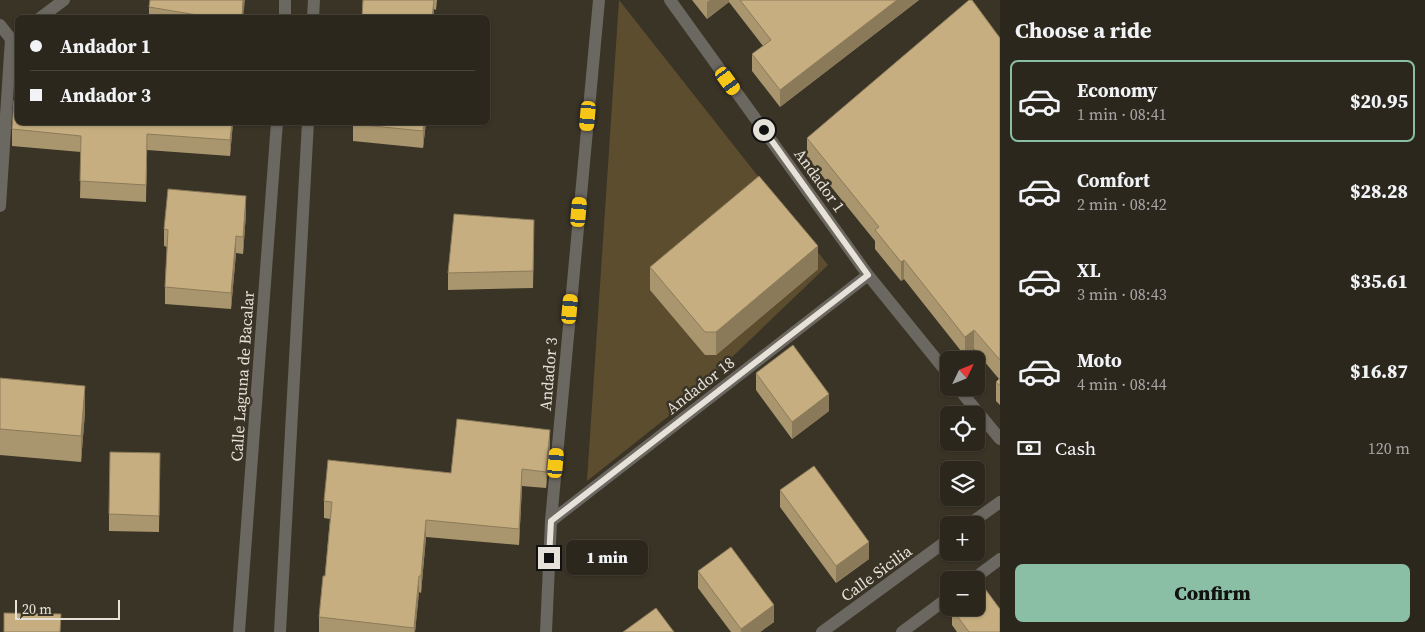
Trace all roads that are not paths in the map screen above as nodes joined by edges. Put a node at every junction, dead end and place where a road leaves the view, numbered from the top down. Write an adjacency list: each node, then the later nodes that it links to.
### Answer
1 (64, 0): 6 (street)
2 (285, 0): 7 (street)
3 (314, 0): 8 (street)
4 (598, 0): 21 (street, Andador 3)
5 (670, 0): 15 (street, Andador 1)
6 (44, 15)
7 (285, 15)
8 (313, 15)
9 (0, 25): 10 (street)
10 (14, 36): 11 (street); 14 (street)
11 (0, 47)
12 (278, 125): 26 (street, Calle Laguna de Bacalar)
13 (308, 125): 27 (street)
14 (0, 206)
15 (868, 275): 16 (street, Andador 1); 21 (street, Andador 18)
16 (940, 364)
17 (965, 396): 18 (street)
18 (1000, 439)
19 (1000, 502): 20 (street)
20 (981, 516)
21 (551, 521): 28 (street, Andador 3)
22 (940, 546): 29 (street, Calle Sicilia)
23 (1000, 560): 24 (street)
24 (985, 571)
25 (940, 604): 30 (street)
26 (239, 632)
27 (280, 632)
28 (546, 632)
29 (822, 632)
30 (902, 632)

